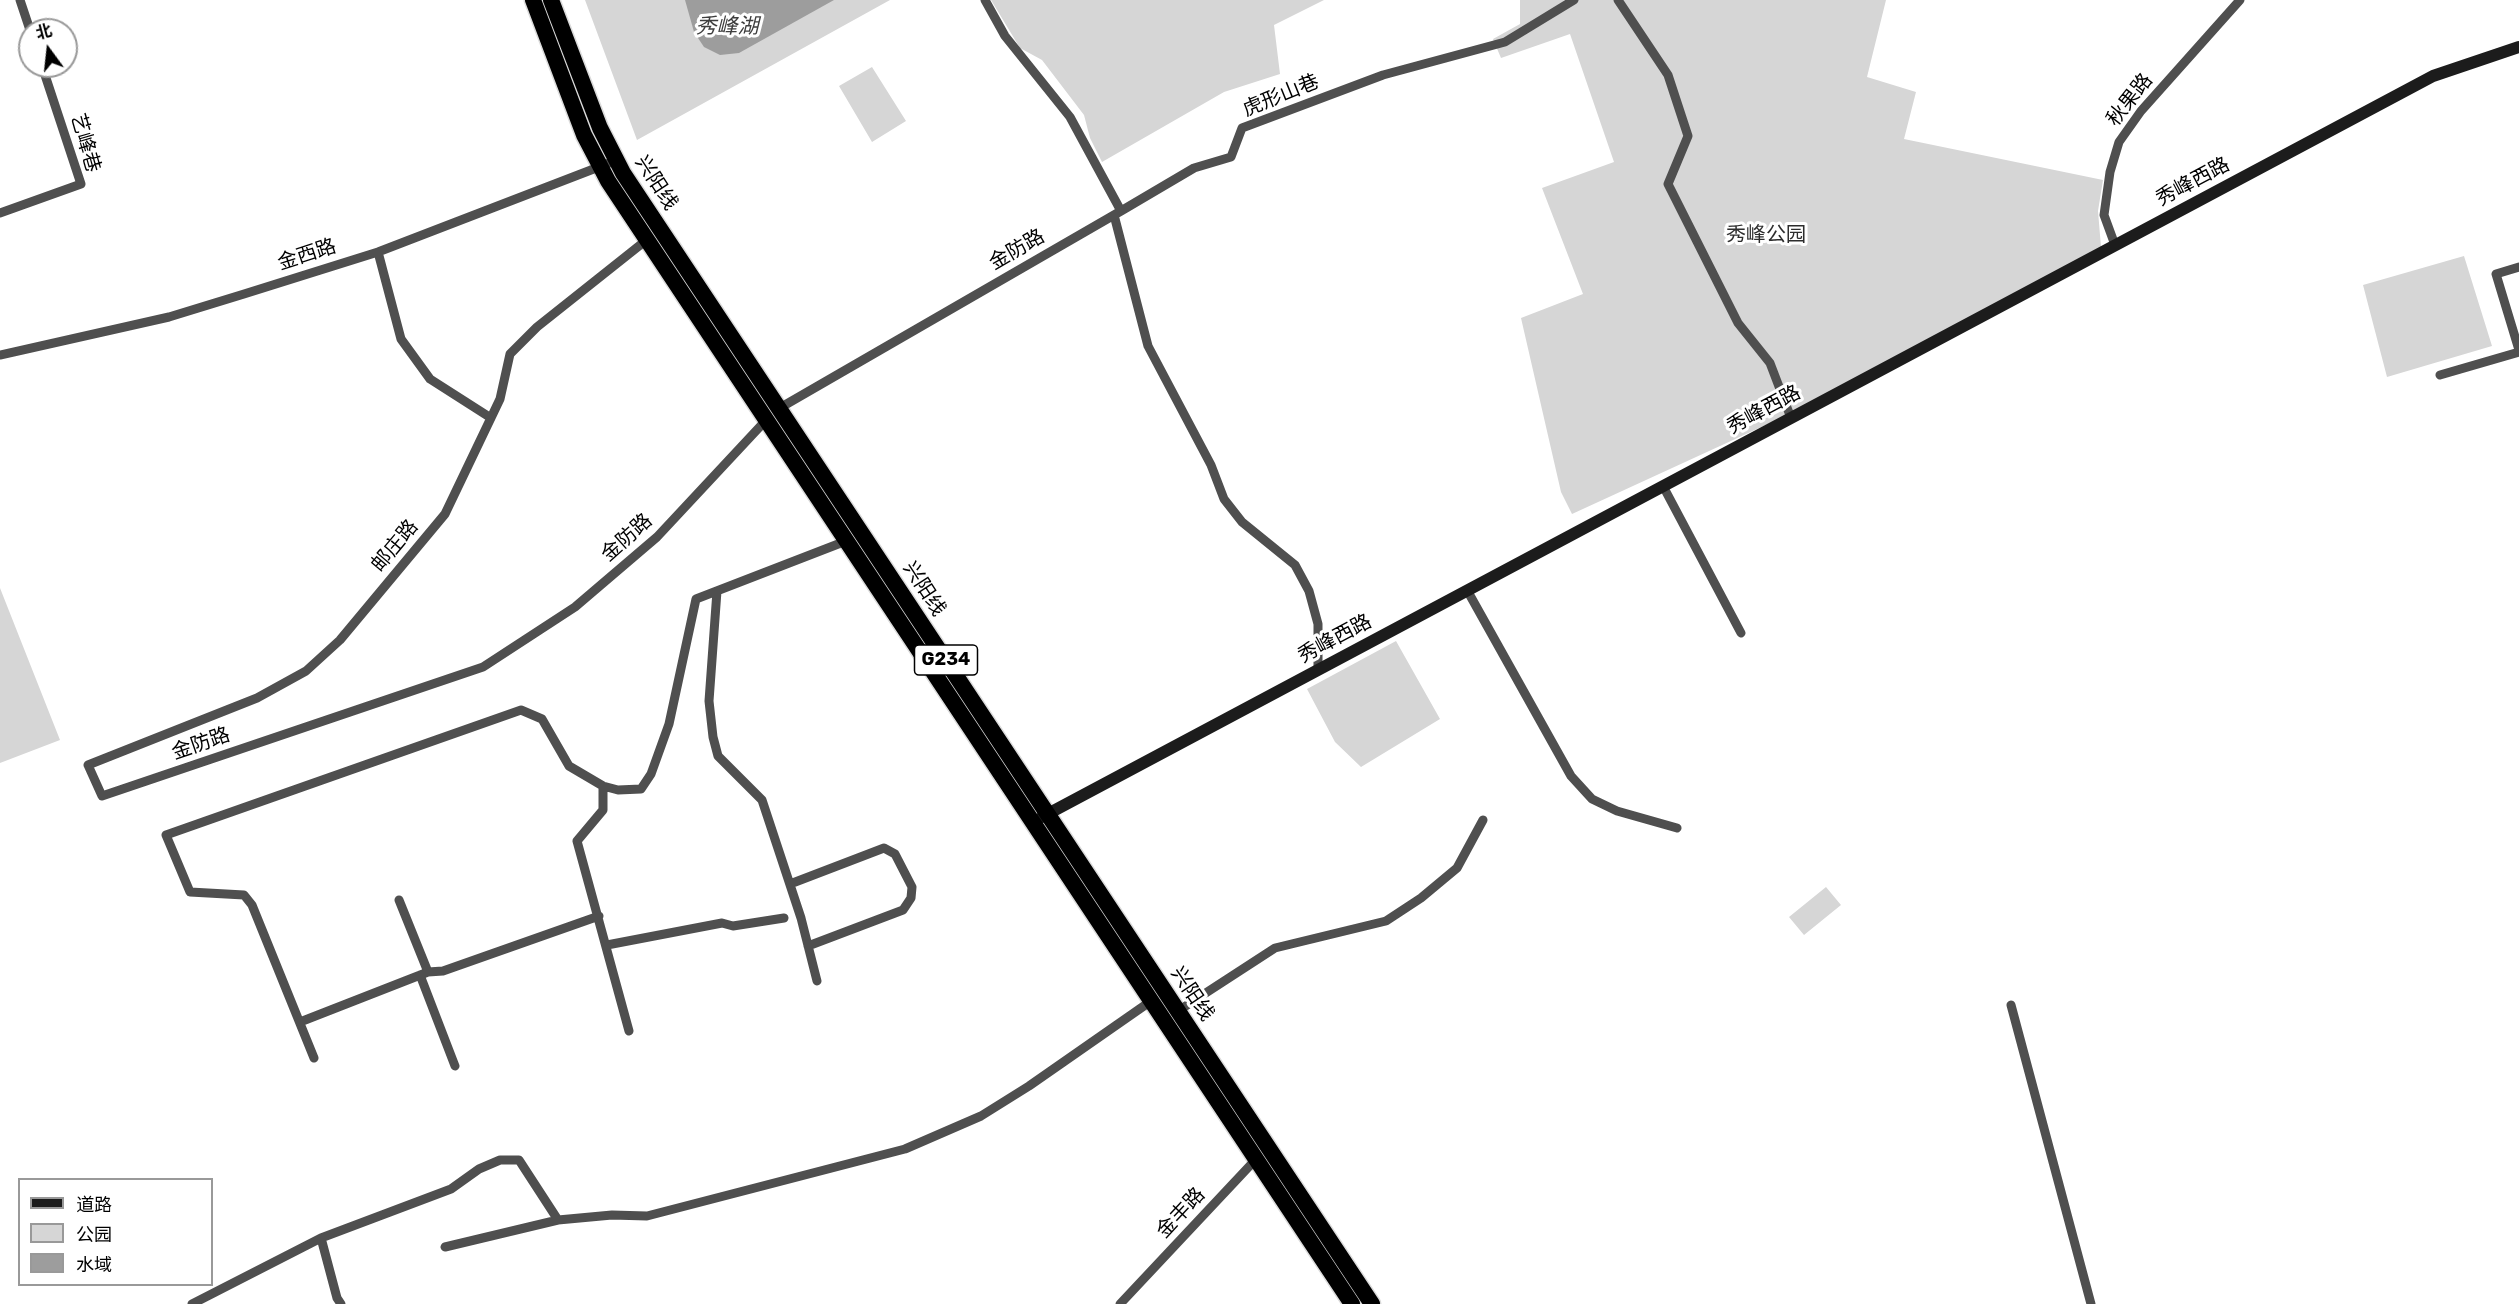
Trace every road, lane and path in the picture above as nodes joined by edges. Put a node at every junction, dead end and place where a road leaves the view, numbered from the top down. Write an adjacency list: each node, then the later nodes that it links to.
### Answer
1 (21, 0): 8 (street)
2 (532, 0): 12 (highway, 兴阳线 / G234)
3 (551, 0): 11 (highway, 兴阳线 / G234)
4 (985, 0): 14 (street)
5 (1574, 0): 14 (street, 虎形山巷)
6 (1618, 0): 25 (street)
7 (2240, 0): 17 (street, 秋果路)
8 (26, 18)
9 (2519, 47): 17 (street, 秀峰西路)
10 (46, 78): 13 (street, 艺峰巷)
11 (617, 160): 12 (street, 金西路); 15 (highway, 兴阳线 / G234)
12 (601, 167): 16 (highway, 兴阳线 / G234); 18 (street, 金西路)
13 (0, 213)
14 (1118, 213): 23 (street, 金防路); 32 (street)
15 (660, 228): 16 (street, 邮庄路); 23 (highway, 兴阳线 / G234)
16 (647, 239): 24 (street, 邮庄路); 26 (highway, 兴阳线 / G234)
17 (2115, 245): 25 (street, 秀峰西路)
18 (378, 252): 21 (street, 金西路); 24 (street)
19 (2519, 267): 20 (street)
20 (2519, 351): 22 (street)
21 (0, 355)
22 (2440, 375)
23 (779, 407): 26 (street, 金防路); 35 (highway, 兴阳线 / G234)
24 (491, 418): 34 (street, 邮庄路)
25 (1791, 418): 27 (street, 秀峰西路)
26 (766, 420): 28 (highway, 兴阳线 / G234); 34 (street, 金防路)
27 (1663, 486): 29 (street, 秀峰西路); 31 (street)
28 (846, 541): 30 (street); 37 (highway, 兴阳线 / G234)
29 (1467, 590): 32 (street, 秀峰西路); 38 (street)
30 (717, 591): 33 (street); 39 (street)
31 (1741, 633)
32 (1318, 670): 35 (street, 秀峰西路)
33 (603, 786): 41 (street); 50 (street)
34 (102, 796)
35 (1048, 814): 37 (street, 秀峰西路); 49 (highway, 兴阳线 / G234)
36 (1483, 820): 49 (street)
37 (1033, 823): 47 (highway, 兴阳线 / G234)
38 (1677, 828)
39 (790, 884): 44 (street); 44 (street)
40 (399, 900): 45 (street)
41 (599, 916): 43 (street); 45 (street)
42 (784, 918): 43 (street)
43 (607, 945): 51 (street)
44 (808, 946): 46 (street)
45 (424, 973): 50 (street); 53 (street)
46 (817, 981)
47 (1151, 1001): 55 (highway, 兴阳线 / G234); 56 (street)
48 (2011, 1005): 64 (street)
49 (1178, 1011): 54 (highway, 兴阳线 / G234)
50 (300, 1022): 52 (street)
51 (629, 1031)
52 (314, 1058)
53 (455, 1066)
54 (1268, 1146): 55 (street, 金丰路); 63 (highway, 兴阳线 / G234)
55 (1256, 1159): 61 (street, 金丰路); 62 (highway, 兴阳线 / G234)
56 (558, 1220): 57 (street); 58 (street)
57 (321, 1238): 59 (street); 60 (street)
58 (445, 1247)
59 (192, 1304)
60 (341, 1304)
61 (1120, 1304)
62 (1352, 1304)
63 (1372, 1304)
64 (2091, 1304)

